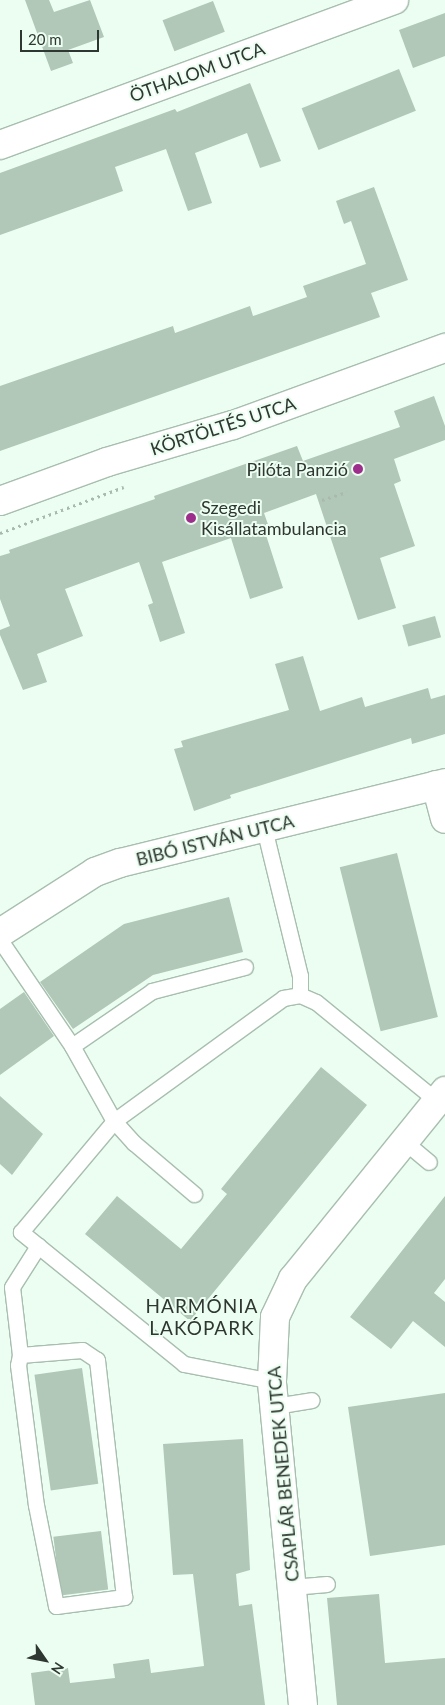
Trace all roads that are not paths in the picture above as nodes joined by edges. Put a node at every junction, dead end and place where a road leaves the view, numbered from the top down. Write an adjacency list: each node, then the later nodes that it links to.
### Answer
1 (394, 0): 2 (street, ÖTHALOM UTCA)
2 (0, 145)
3 (445, 348): 4 (street, KÖRTÖLTÉS UTCA)
4 (0, 501)
5 (441, 784): 6 (street); 7 (street, BIBÓ ISTVÁN UTCA)
6 (445, 819)
7 (264, 828): 8 (street, BIBÓ ISTVÁN UTCA); 11 (lane)
8 (0, 933)
9 (0, 940): 12 (lane)
10 (245, 967): 12 (lane)
11 (300, 995): 13 (lane); 14 (lane)
12 (72, 1046): 14 (lane)
13 (441, 1096): 15 (street, CSAPLÁR BENEDEK UTCA)
14 (114, 1121): 17 (lane); 18 (lane)
15 (405, 1142): 16 (lane); 20 (street, CSAPLÁR BENEDEK UTCA)
16 (429, 1162)
17 (194, 1194)
18 (38, 1246): 19 (lane); 20 (lane)
19 (20, 1355): 19 (lane)
20 (273, 1394): 21 (lane); 23 (street, CSAPLÁR BENEDEK UTCA)
21 (312, 1400)
22 (327, 1584): 23 (lane)
23 (292, 1587): 24 (street, CSAPLÁR BENEDEK UTCA)
24 (303, 1705)

